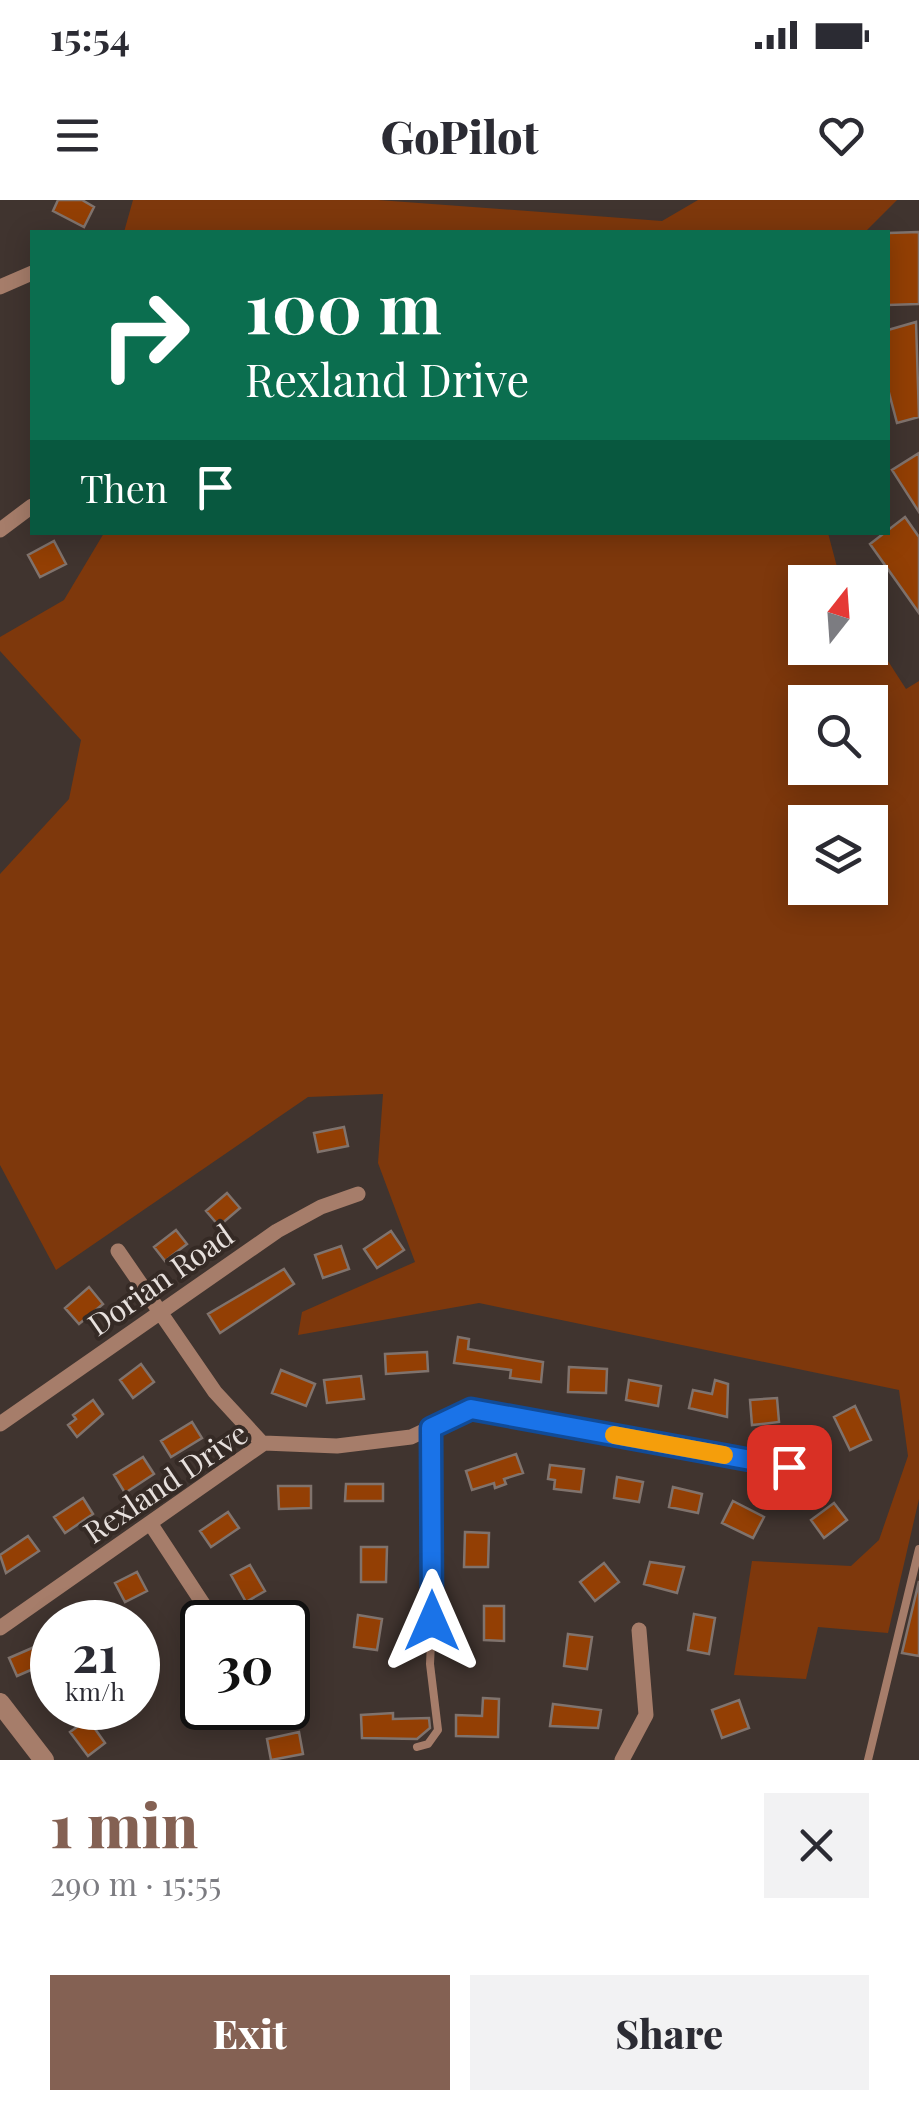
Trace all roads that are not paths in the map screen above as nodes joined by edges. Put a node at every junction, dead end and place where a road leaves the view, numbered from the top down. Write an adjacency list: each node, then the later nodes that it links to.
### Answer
1 (30, 274): 2 (street)
2 (0, 286)
3 (30, 508): 4 (street)
4 (0, 530)
5 (358, 1194): 7 (street, Dorian Road)
6 (118, 1251): 7 (street)
7 (160, 1312): 8 (street, Dorian Road); 10 (street)
8 (0, 1424)
9 (431, 1428): 10 (street, Rexland Drive); 11 (street, Rexland Drive); 15 (street)
10 (263, 1444): 12 (street, Rexland Drive)
11 (789, 1467)
12 (150, 1523): 14 (street); 16 (street, Rexland Drive)
13 (919, 1549): 22 (lane)
14 (200, 1600)
15 (432, 1621): 19 (lane)
16 (0, 1628)
17 (639, 1630): 21 (street)
18 (0, 1703): 20 (street)
19 (417, 1747)
20 (44, 1760)
21 (622, 1760)
22 (868, 1760)

